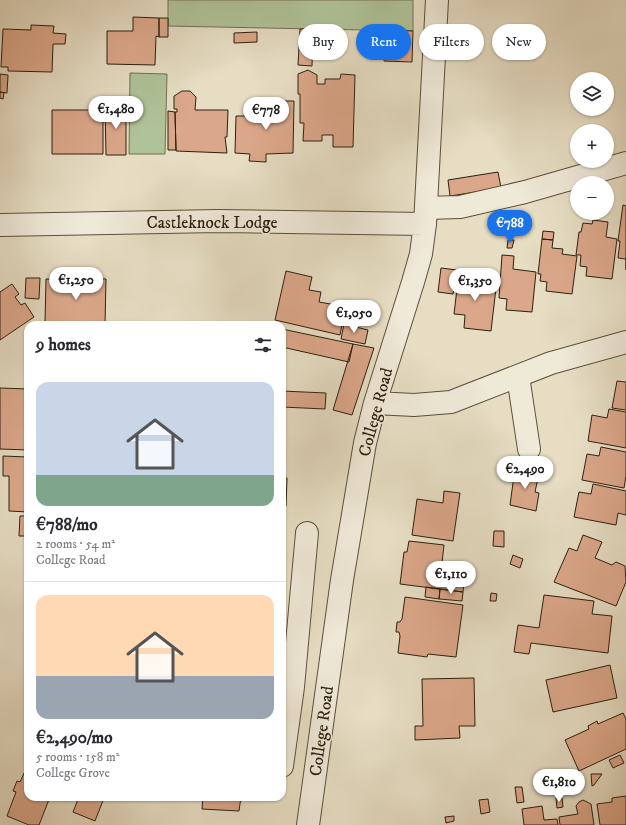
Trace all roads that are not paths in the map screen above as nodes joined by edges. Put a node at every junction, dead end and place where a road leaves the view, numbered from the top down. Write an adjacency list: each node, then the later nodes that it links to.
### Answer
1 (437, 0): 3 (street, College Road)
2 (626, 163): 3 (street, Castleknock Lodge)
3 (425, 216): 4 (street, Castleknock Lodge); 7 (street, College Road)
4 (0, 225)
5 (626, 342): 6 (street)
6 (518, 376): 7 (street); 8 (street)
7 (375, 403): 11 (street, College Road)
8 (529, 449)
9 (307, 533): 10 (street)
10 (293, 687): 11 (street); 12 (street)
11 (328, 689): 13 (street, College Road)
12 (286, 737)
13 (308, 825)

